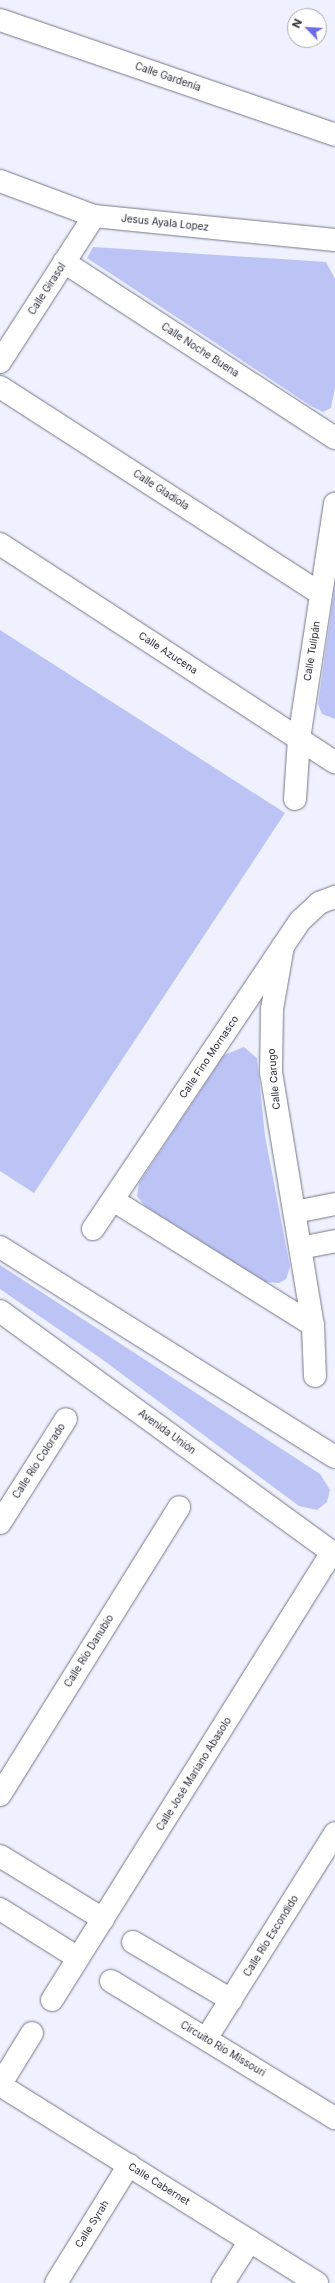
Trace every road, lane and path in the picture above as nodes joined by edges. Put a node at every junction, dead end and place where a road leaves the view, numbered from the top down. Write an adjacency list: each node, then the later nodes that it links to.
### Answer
1 (0, 20): 2 (street, Calle Gardenía)
2 (335, 135)
3 (0, 181): 4 (street, Jesus Ayala Lopez)
4 (94, 216): 5 (street, Jesus Ayala Lopez); 6 (street, Calle Girasol)
5 (335, 240)
6 (64, 262): 7 (street, Calle Girasol); 9 (street, Calle Noche Buena)
7 (0, 362)
8 (0, 387): 12 (street, Calle Gladiola)
9 (335, 438)
10 (335, 504): 12 (street, Calle Tulipán)
11 (0, 544): 13 (street, Calle Azucena)
12 (321, 594): 13 (street, Calle Tulipán)
13 (299, 739): 14 (street, Calle Azucena); 15 (street, Calle Tulipán)
14 (335, 762)
15 (295, 799)
16 (335, 897): 17 (street, Calle Fino Mornasco)
17 (283, 946): 18 (street, Calle Fino Mornasco); 20 (street, Calle Carugo)
18 (113, 1200): 21 (street, Calle Fino Mornasco); 26 (street)
19 (335, 1204): 20 (street)
20 (295, 1212): 24 (street, Calle Carugo)
21 (93, 1229)
22 (335, 1241): 24 (street)
23 (0, 1247): 29 (street)
24 (300, 1248): 26 (street, Calle Carugo)
25 (0, 1310): 32 (street, Avenida Unión)
26 (313, 1325): 27 (street, Calle Carugo)
27 (315, 1376)
28 (66, 1419): 31 (street, Calle Río Colorado)
29 (335, 1457)
30 (179, 1508): 33 (street, Calle Río Danubio)
31 (0, 1522)
32 (334, 1551): 38 (street, Calle José Mariano Abasolo)
33 (8, 1764): 34 (street, Calle Río Danubio)
34 (0, 1795)
35 (335, 1833): 43 (street, Calle Río Escondido)
36 (0, 1856): 38 (street)
37 (0, 1909): 40 (street)
38 (103, 1919): 40 (street, Calle José Mariano Abasolo)
39 (133, 1942): 43 (street)
40 (78, 1958): 42 (street, Calle José Mariano Abasolo)
41 (110, 1981): 45 (street, Circuito Río Missouri)
42 (52, 2000)
43 (231, 2000): 45 (street, Calle Río Escondido)
44 (32, 2033): 46 (street)
45 (206, 2039): 47 (street, Circuito Río Missouri)
46 (0, 2085): 48 (street, Calle Cabernet)
47 (334, 2114)
48 (129, 2165): 49 (street, Calle Cabernet); 50 (street, Calle Syrah)
49 (250, 2241): 51 (street); 52 (street, Calle Cabernet)
50 (56, 2283)
51 (223, 2283)
52 (318, 2283)

